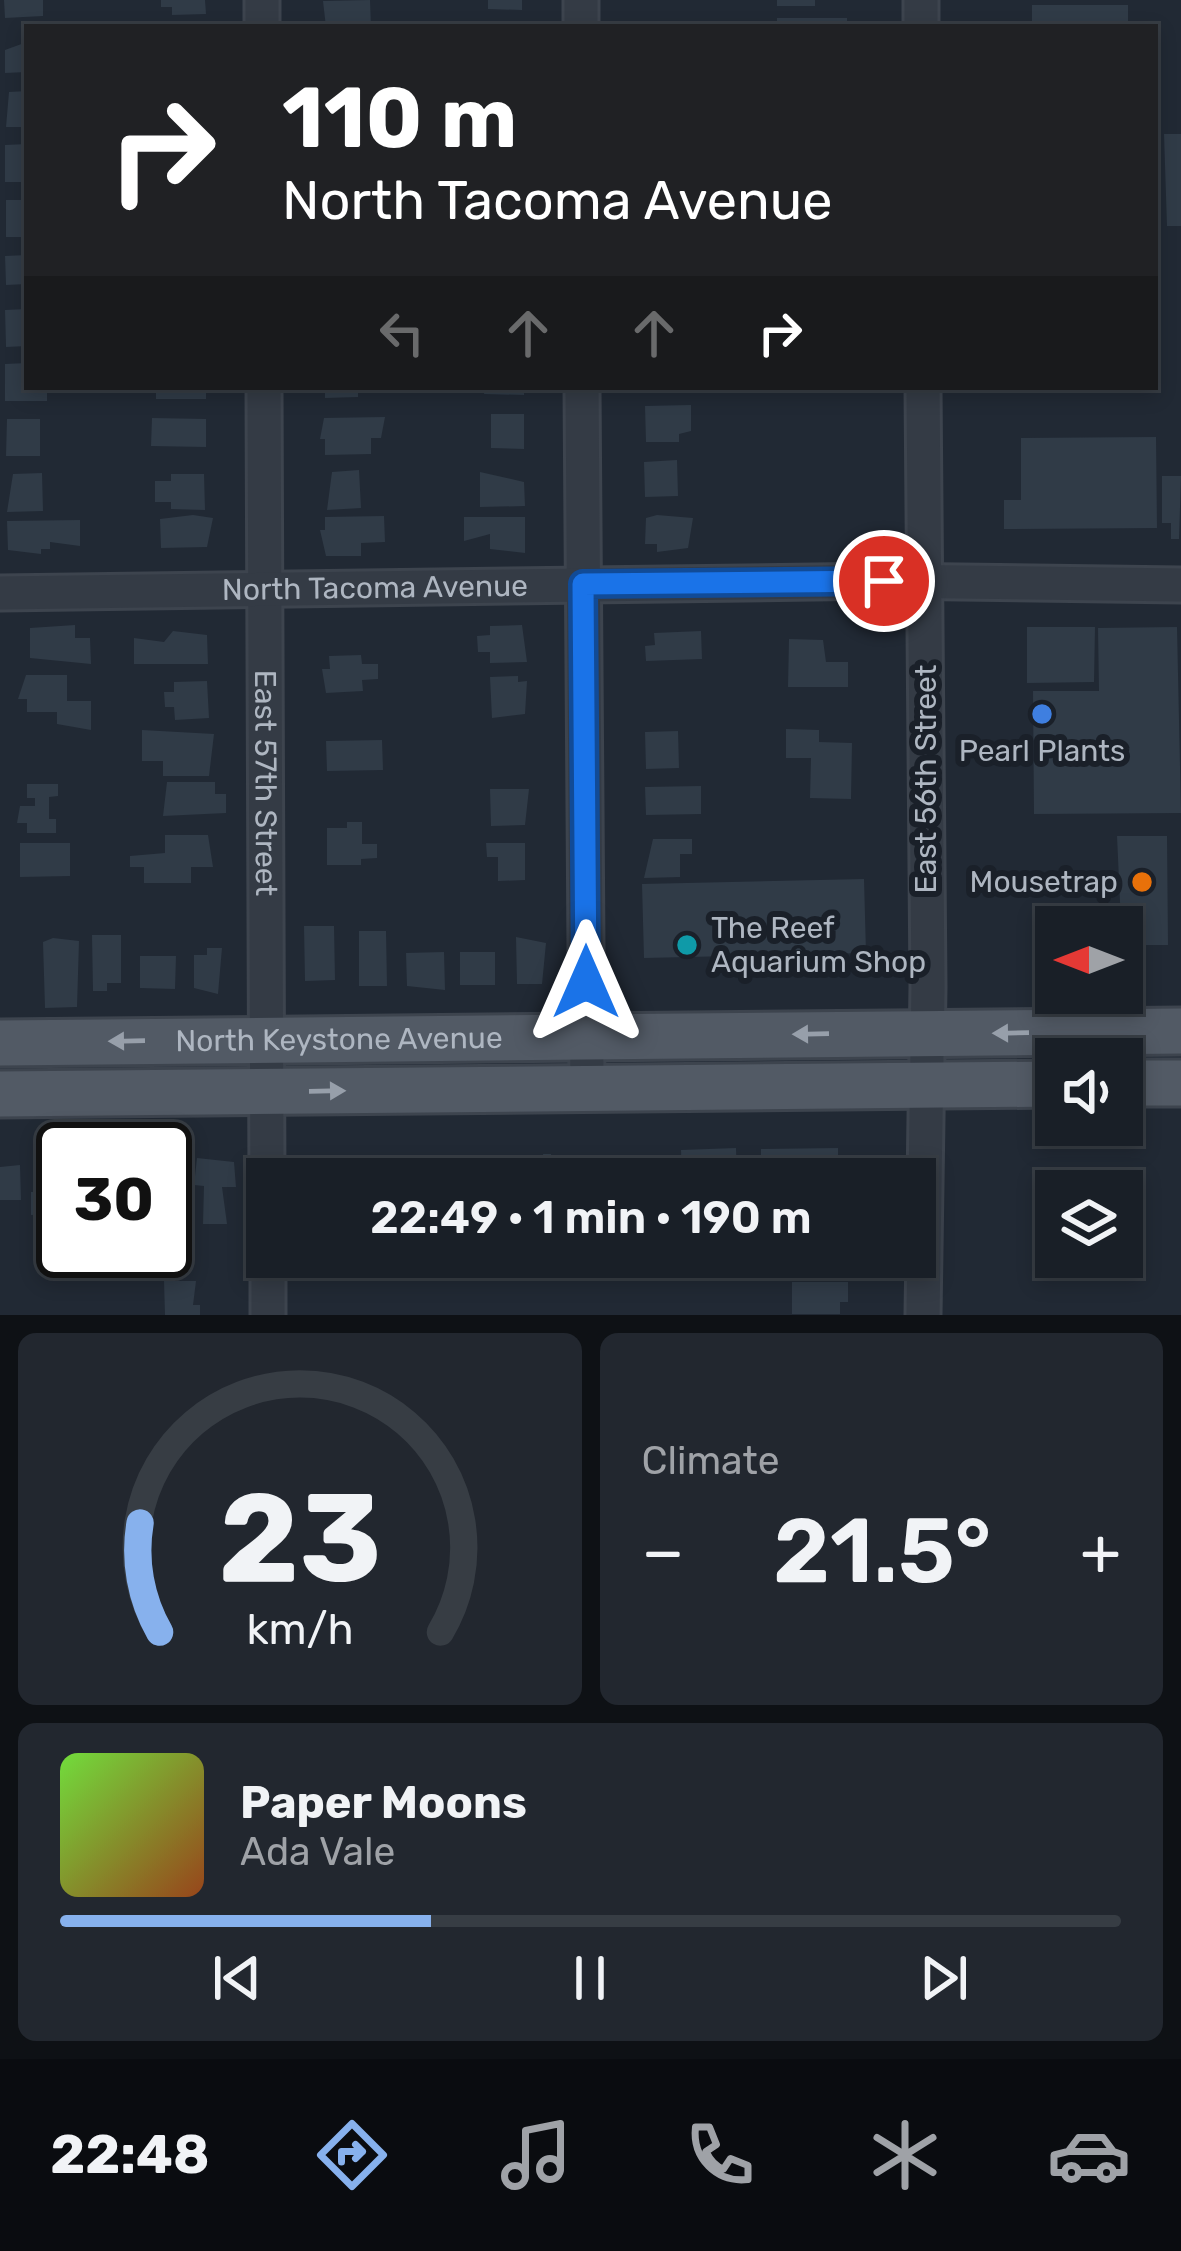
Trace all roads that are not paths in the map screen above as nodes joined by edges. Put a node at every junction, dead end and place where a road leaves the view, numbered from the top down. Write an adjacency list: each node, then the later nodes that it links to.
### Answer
1 (264, 390): 7 (street, East 57th Street)
2 (582, 390): 4 (street)
3 (923, 390): 5 (street, East 56th Street)
4 (583, 584): 5 (street, North Tacoma Avenue); 7 (street, North Tacoma Avenue); 11 (street)
5 (925, 584): 6 (street, North Tacoma Avenue); 10 (street, East 56th Street)
6 (1181, 585)
7 (266, 590): 8 (street, North Tacoma Avenue); 12 (street, East 57th Street)
8 (0, 592)
9 (1181, 1031): 10 (main road, North Keystone Avenue, one-way to 10)
10 (928, 1033): 11 (main road, North Keystone Avenue, one-way to 11); 16 (street, East 56th Street)
11 (586, 1036): 12 (main road, North Keystone Avenue); 18 (street)
12 (266, 1040): 13 (main road, North Keystone Avenue, one-way to 13); 19 (street, East 57th Street)
13 (0, 1043)
14 (1143, 1083): 15 (main road)
15 (1181, 1083)
16 (923, 1084): 17 (main road, North Keystone Avenue); 18 (main road, North Keystone Avenue); 24 (street, East 56th Street)
17 (1035, 1084)
18 (587, 1088): 19 (main road, North Keystone Avenue, one-way to 18)
19 (267, 1092): 20 (main road, North Keystone Avenue); 21 (street, East 57th Street)
20 (0, 1094)
21 (267, 1158)
22 (268, 1278): 23 (street)
23 (268, 1315)
24 (923, 1315)

